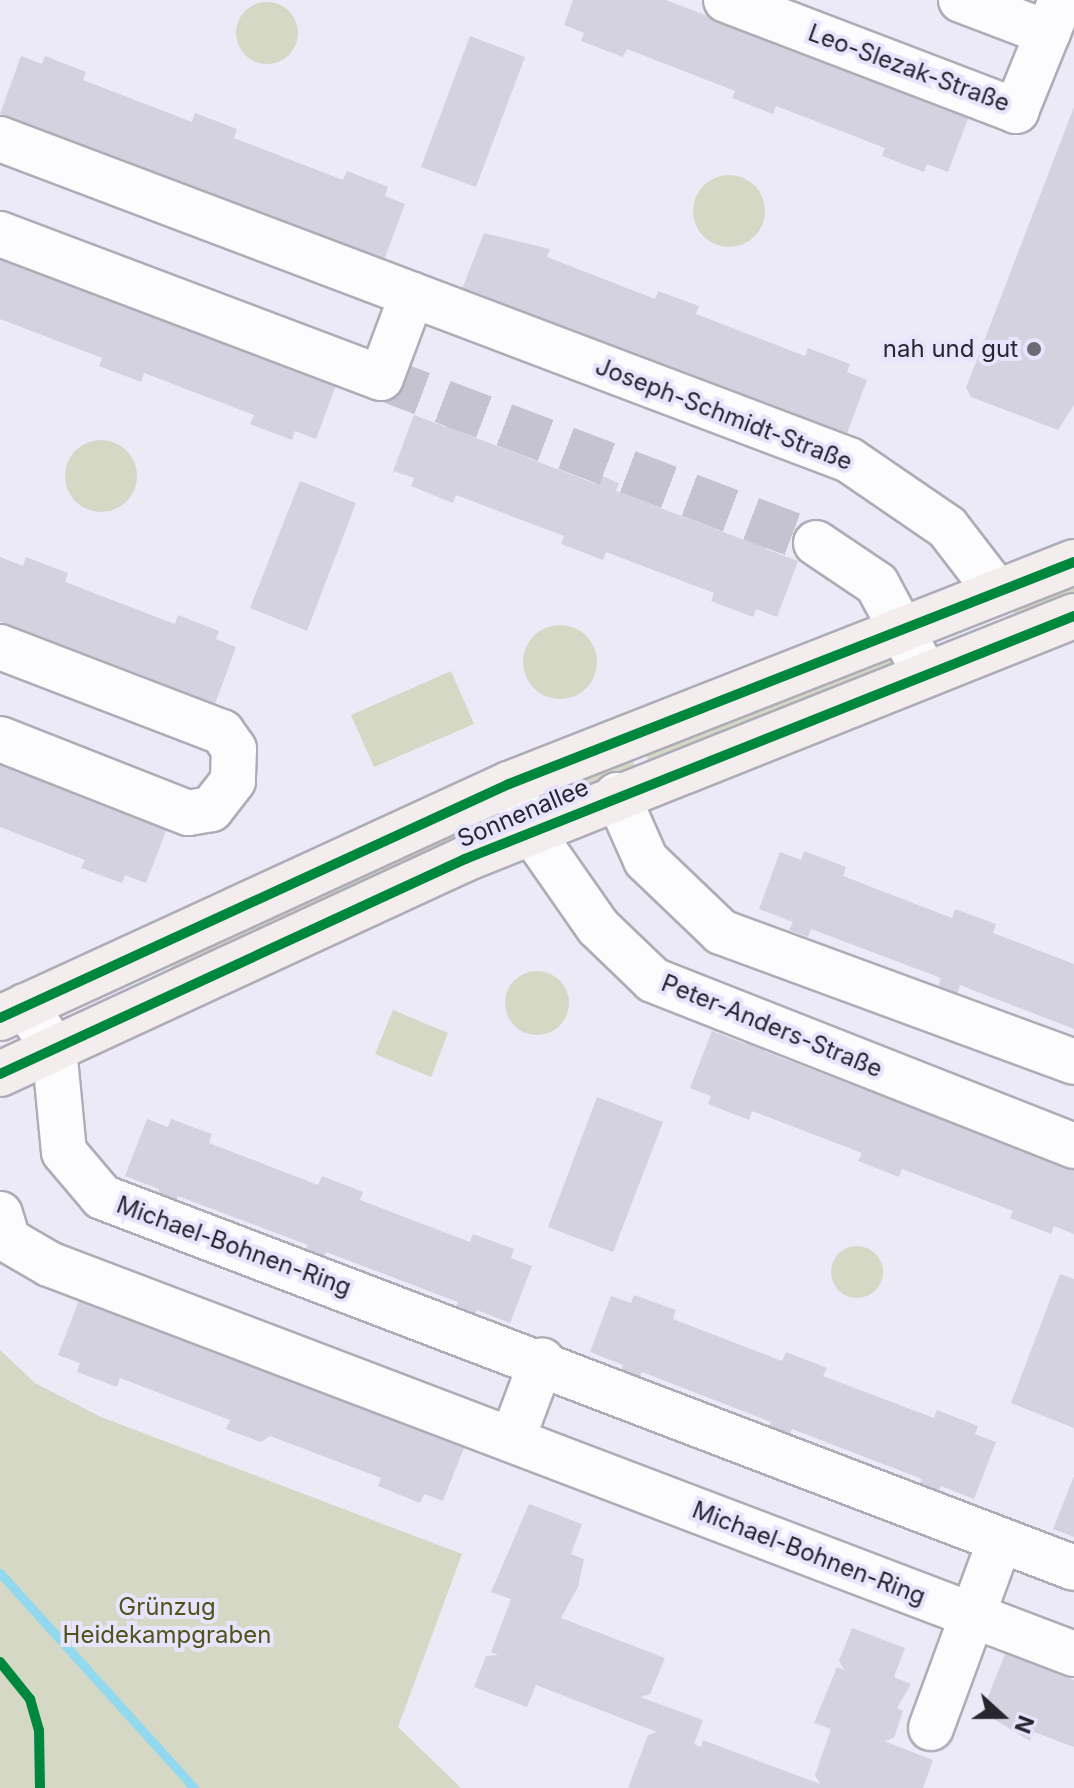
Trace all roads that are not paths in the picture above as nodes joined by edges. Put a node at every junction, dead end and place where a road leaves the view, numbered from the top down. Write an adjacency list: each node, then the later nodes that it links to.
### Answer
1 (726, 0): 3 (street, Leo-Slezak-Straße)
2 (961, 0): 3 (street, Leo-Slezak-Straße)
3 (1054, 16)
4 (0, 139): 6 (street, Joseph-Schmidt-Straße)
5 (0, 234): 6 (street)
6 (412, 295): 9 (street, Joseph-Schmidt-Straße)
7 (816, 543): 11 (street)
8 (1074, 562): 9 (main road, Sonnenallee)
9 (997, 592): 11 (main road, Sonnenallee)
10 (1074, 616): 13 (main road, Sonnenallee)
11 (905, 627): 13 (street); 15 (main road, Sonnenallee)
12 (0, 647): 14 (street)
13 (925, 674): 16 (main road, Sonnenallee)
14 (0, 739)
15 (509, 784): 17 (street, Peter-Anders-Straße); 18 (main road, Sonnenallee)
16 (617, 795): 17 (main road, Sonnenallee); 20 (street)
17 (531, 831): 19 (main road, Sonnenallee); 22 (street, Peter-Anders-Straße)
18 (12, 1012): 19 (street, Michael-Bohnen-Ring); 21 (street)
19 (54, 1048): 21 (main road, Sonnenallee); 24 (street, Michael-Bohnen-Ring)
20 (1074, 1062)
21 (0, 1073)
22 (1074, 1146)
23 (0, 1214): 25 (street, Michael-Bohnen-Ring)
24 (542, 1360): 25 (street); 26 (street, Michael-Bohnen-Ring)
25 (512, 1440): 28 (street, Michael-Bohnen-Ring)
26 (1000, 1540): 27 (street, Michael-Bohnen-Ring); 28 (street)
27 (1074, 1568)
28 (972, 1615): 29 (street, Michael-Bohnen-Ring); 30 (street)
29 (1074, 1654)
30 (931, 1728)

